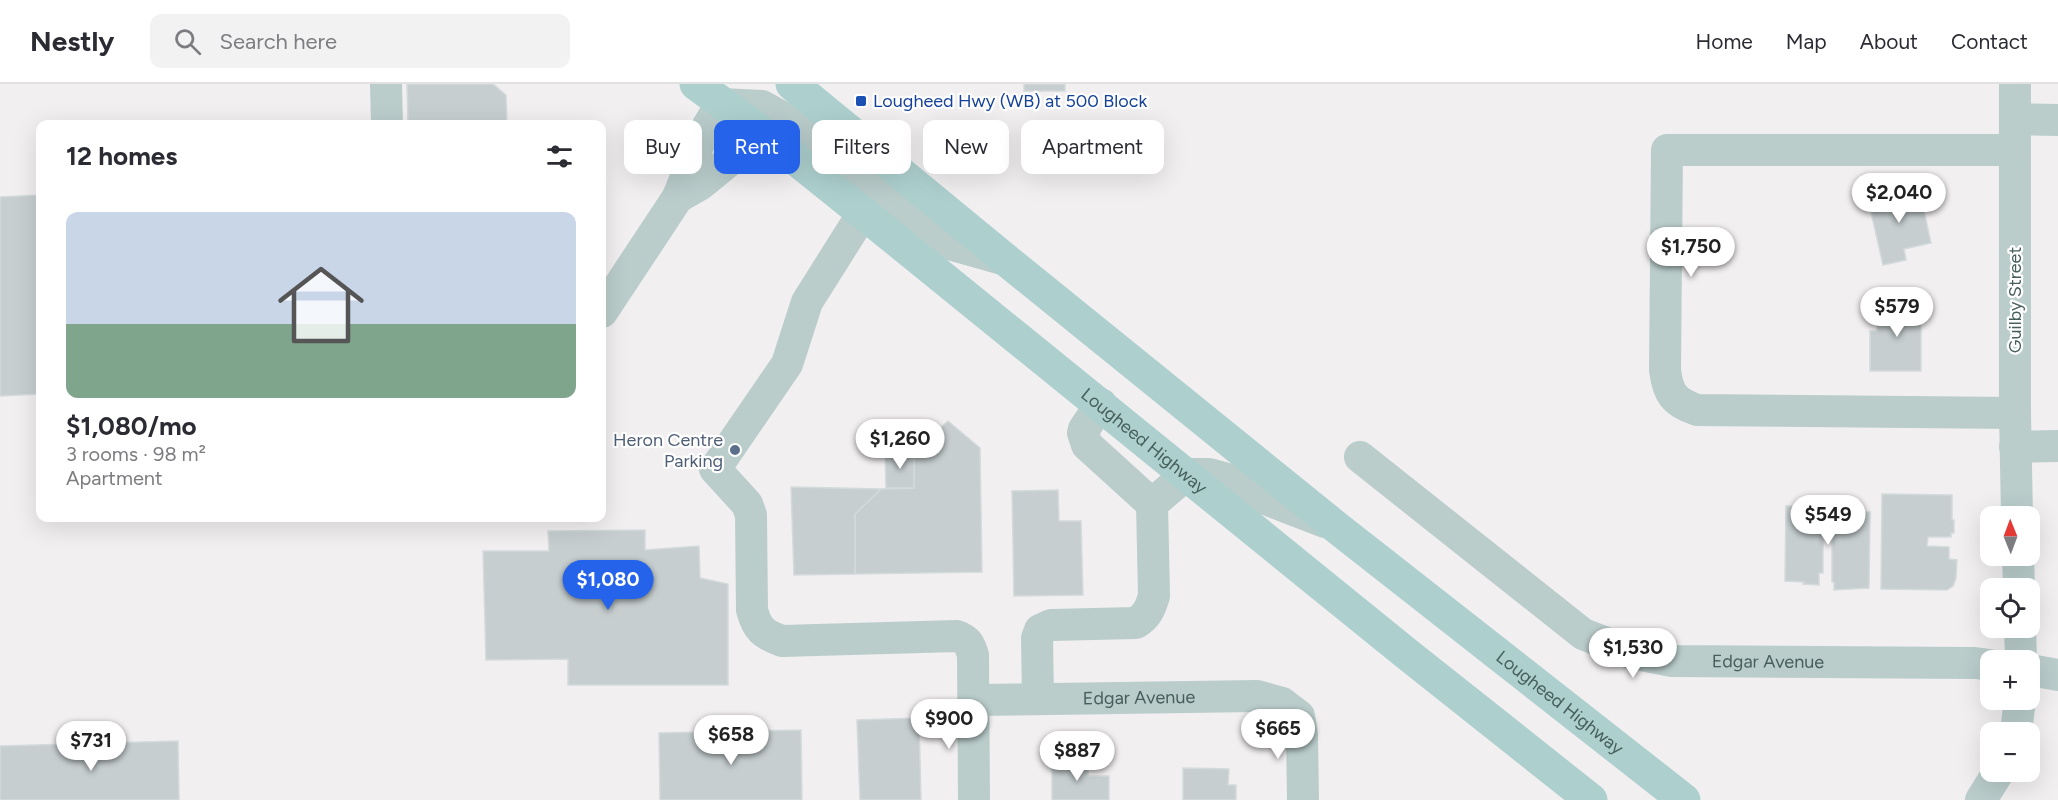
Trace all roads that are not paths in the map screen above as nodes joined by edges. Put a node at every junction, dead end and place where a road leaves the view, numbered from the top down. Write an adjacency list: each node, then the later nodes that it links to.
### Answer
1 (386, 84): 6 (street)
2 (792, 84): 14 (main road, Lougheed Highway)
3 (2015, 84): 5 (street, Guilby Street)
4 (708, 94): 7 (main road, Lougheed Highway); 12 (street); 13 (street)
5 (2016, 119): 8 (street); 9 (street, Guilby Street)
6 (387, 120)
7 (745, 120)
8 (2058, 120)
9 (2015, 150): 17 (street, Guilby Street); 17 (street)
10 (800, 157): 13 (main road, Lougheed Highway)
11 (714, 173): 12 (street)
12 (678, 197): 15 (street)
13 (871, 202): 14 (street); 16 (main road, Lougheed Highway); 29 (street)
14 (1006, 260): 24 (main road, Lougheed Highway)
15 (606, 306)
16 (1101, 404): 21 (main road, Lougheed Highway); 22 (street)
17 (2015, 413): 19 (street, Guilby Street)
18 (2058, 446): 19 (street)
19 (2016, 447): 23 (street, Guilby Street)
20 (1360, 457): 25 (street, Edgar Avenue)
21 (1187, 474): 22 (street); 24 (street); 32 (main road, Lougheed Highway)
22 (1152, 504): 28 (street)
23 (2017, 506)
24 (1336, 527): 33 (main road, Lougheed Highway)
25 (1980, 664)
26 (2040, 672): 27 (street)
27 (2058, 675)
28 (1038, 698): 29 (street, Edgar Avenue); 31 (street, Edgar Avenue)
29 (974, 700): 30 (street)
30 (974, 800)
31 (1303, 800)
32 (1591, 800)
33 (1684, 800)

